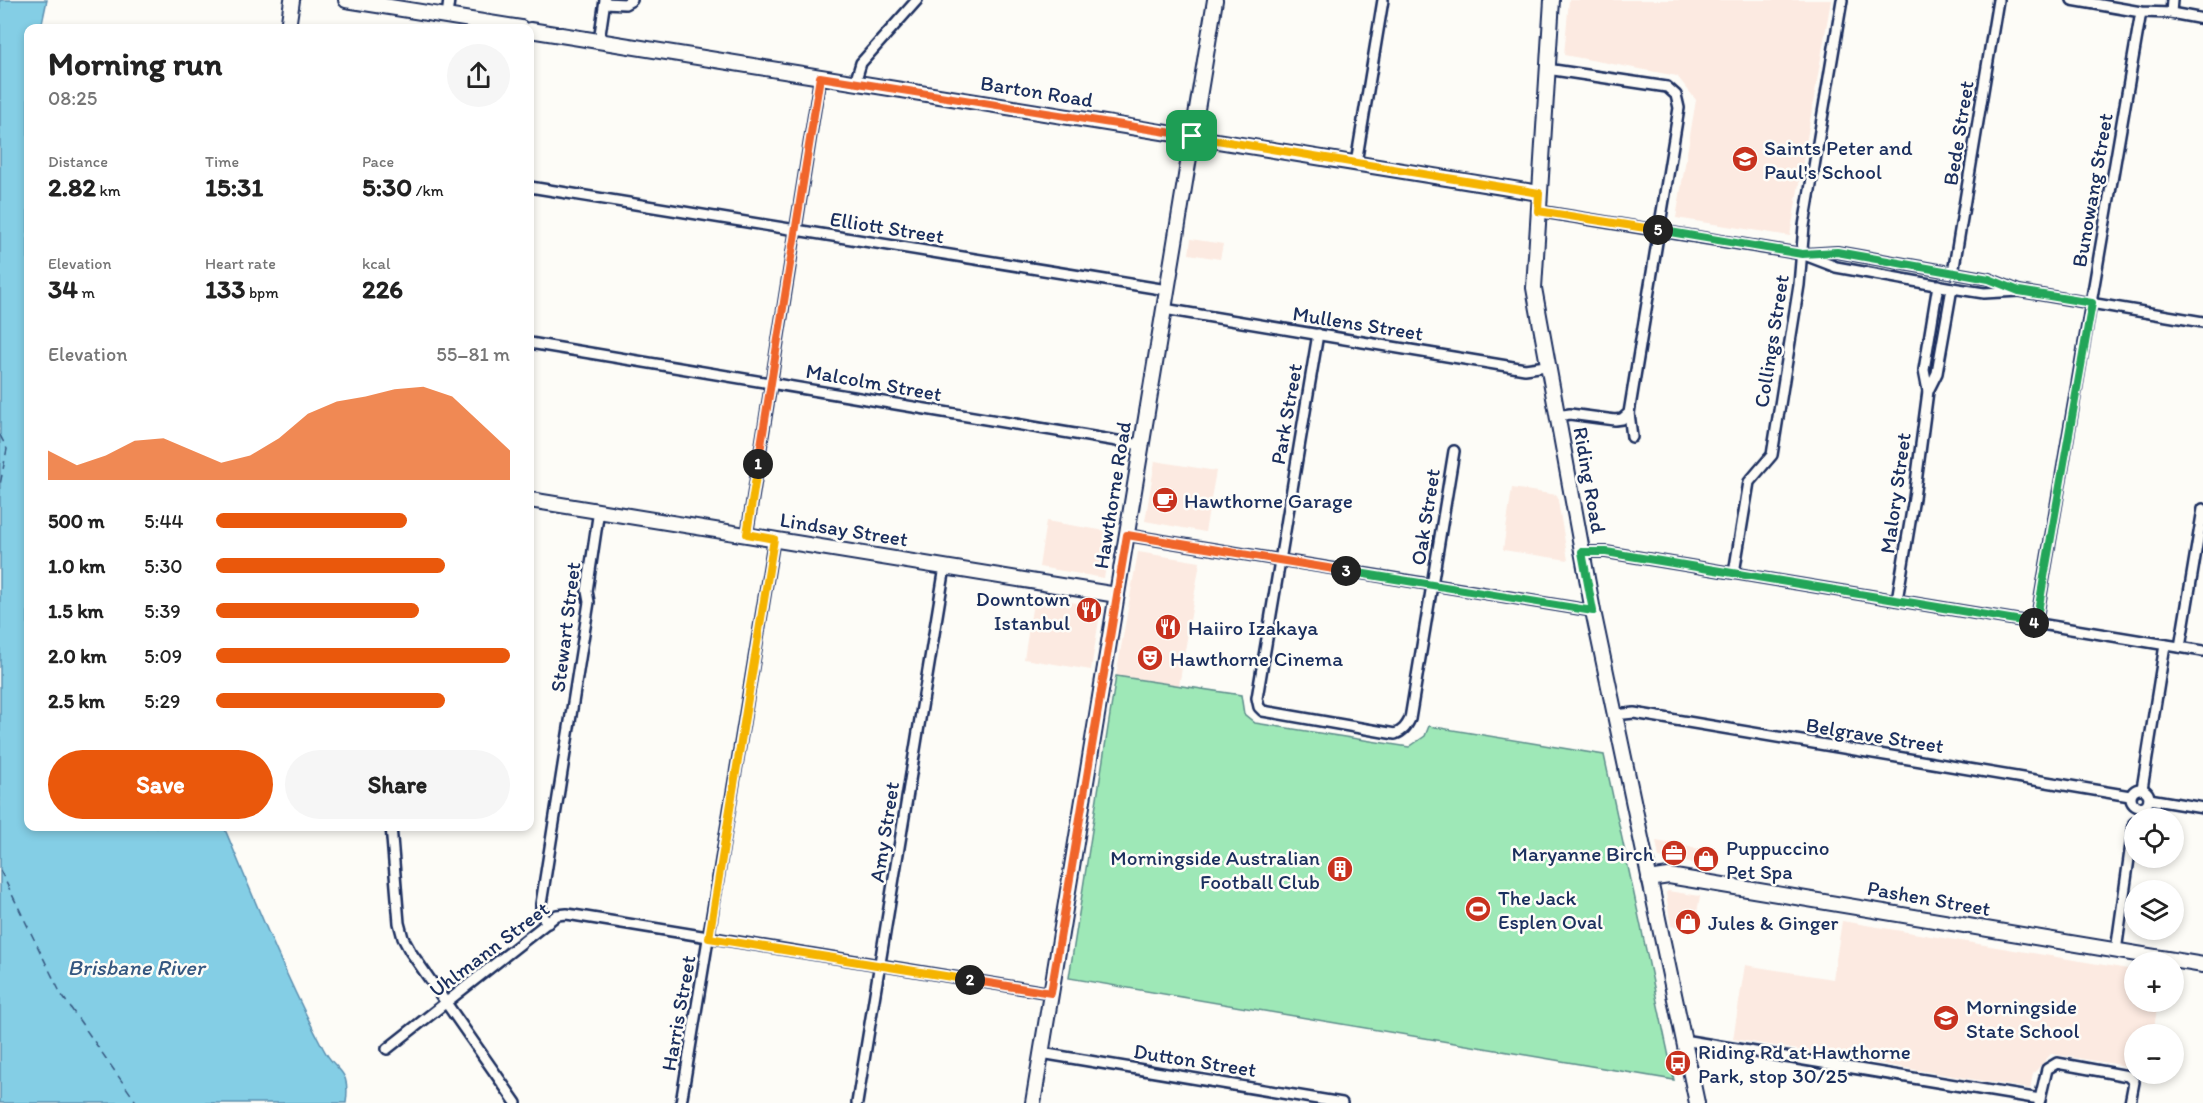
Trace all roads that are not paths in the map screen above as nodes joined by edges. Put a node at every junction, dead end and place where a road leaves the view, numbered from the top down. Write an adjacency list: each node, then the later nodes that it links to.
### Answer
1 (292, 0): 18 (street)
2 (346, 0): 16 (street)
3 (449, 0): 16 (street)
4 (632, 0): 13 (street)
5 (917, 0): 24 (street)
6 (1215, 0): 25 (street, Hawthorne Road)
7 (1383, 0): 26 (street)
8 (1552, 0): 22 (street, Riding Road)
9 (1842, 0): 32 (street, Collings Street)
10 (1998, 0): 33 (street, Bede Street)
11 (2072, 0): 14 (street)
12 (2172, 0): 15 (street)
13 (605, 2): 21 (street)
14 (2141, 12): 15 (street); 38 (street, Bunowang Street)
15 (2171, 13): 17 (street)
16 (447, 16): 19 (street)
17 (2203, 19)
18 (289, 24)
19 (496, 24)
20 (534, 31): 21 (street, Barton Road)
21 (598, 41): 23 (street, Barton Road)
22 (1546, 69): 28 (street, Riding Road); 31 (street)
23 (820, 77): 24 (street, Barton Road); 30 (street)
24 (855, 83): 25 (street, Barton Road)
25 (1192, 136): 26 (street, Barton Road); 36 (street, Hawthorne Road)
26 (1356, 163): 28 (street, Barton Road)
27 (534, 188): 30 (street, Elliott Street)
28 (1539, 193): 29 (street, Riding Road)
29 (1538, 211): 31 (street); 43 (street, Riding Road)
30 (796, 230): 36 (street, Elliott Street); 44 (street)
31 (1660, 230): 32 (street); 46 (street)
32 (1802, 254): 33 (street); 34 (street); 60 (street, Collings Street)
33 (1953, 273): 37 (street)
34 (1938, 285): 35 (street); 45 (street, Malory Street)
35 (1952, 288): 37 (street); 45 (street, Malory Street)
36 (1167, 290): 39 (street, Hawthorne Road)
37 (2019, 291): 38 (street)
38 (2092, 303): 40 (street); 65 (street, Bunowang Street)
39 (1164, 309): 41 (street, Mullens Street); 49 (street, Hawthorne Road)
40 (2203, 322)
41 (1318, 334): 43 (street, Mullens Street); 58 (street, Park Street)
42 (534, 345): 44 (street, Malcolm Street)
43 (1546, 366): 47 (street, Riding Road)
44 (771, 382): 49 (street, Malcolm Street); 54 (street)
45 (1928, 391): 63 (street, Malory Street)
46 (1629, 413): 47 (street); 48 (street)
47 (1557, 416): 57 (street, Riding Road)
48 (1632, 437)
49 (1141, 445): 55 (street, Hawthorne Road)
50 (1454, 451): 61 (street, Oak Street)
51 (534, 501): 53 (street, Lindsay Street)
52 (2203, 509): 67 (street)
53 (599, 510): 54 (street, Lindsay Street); 79 (street, Stewart Street)
54 (747, 534): 56 (street, Lindsay Street)
55 (1127, 535): 58 (street); 62 (street, Hawthorne Road)
56 (774, 539): 59 (street, Lindsay Street); 80 (street, Harris Street)
57 (1582, 552): 60 (street); 64 (street, Riding Road)
58 (1280, 560): 61 (street); 70 (street, Park Street)
59 (945, 567): 62 (street, Lindsay Street); 82 (street, Amy Street)
60 (1734, 573): 63 (street)
61 (1432, 585): 64 (street); 70 (street, Oak Street)
62 (1117, 595): 84 (street, Hawthorne Road)
63 (1897, 600): 65 (street)
64 (1593, 611): 69 (street, Riding Road)
65 (2036, 623): 66 (street)
66 (2165, 645): 67 (street); 71 (street)
67 (2180, 647): 68 (street)
68 (2203, 651)
69 (1614, 715): 72 (street, Belgrave Street); 78 (street, Riding Road)
70 (1404, 730)
71 (2142, 789): 72 (street); 73 (street)
72 (2130, 796): 74 (street)
73 (2149, 799): 74 (street); 75 (street)
74 (2137, 807)
75 (2203, 808)
76 (391, 831): 85 (street)
77 (2128, 868): 81 (street)
78 (1649, 879): 81 (street, Pashen Street); 86 (street, Riding Road)
79 (548, 923): 80 (street, Uhlmann Street); 85 (street, Uhlmann Street)
80 (709, 938): 82 (street, Uhlmann Street); 91 (street, Harris Street)
81 (2116, 951): 83 (street, Pashen Street)
82 (880, 965): 84 (street, Uhlmann Street); 92 (street, Amy Street)
83 (2203, 965)
84 (1051, 993): 88 (street, Hawthorne Road)
85 (446, 1003): 87 (street, Uhlmann Street); 90 (street)
86 (1683, 1040): 89 (street); 95 (street, Riding Road)
87 (387, 1049)
88 (1041, 1053): 93 (street, Hawthorne Road); 94 (street, Dutton Street)
89 (2039, 1101): 96 (street)
90 (516, 1103)
91 (681, 1103)
92 (857, 1103)
93 (1033, 1103)
94 (1342, 1103)
95 (1697, 1103)
96 (2130, 1103)

